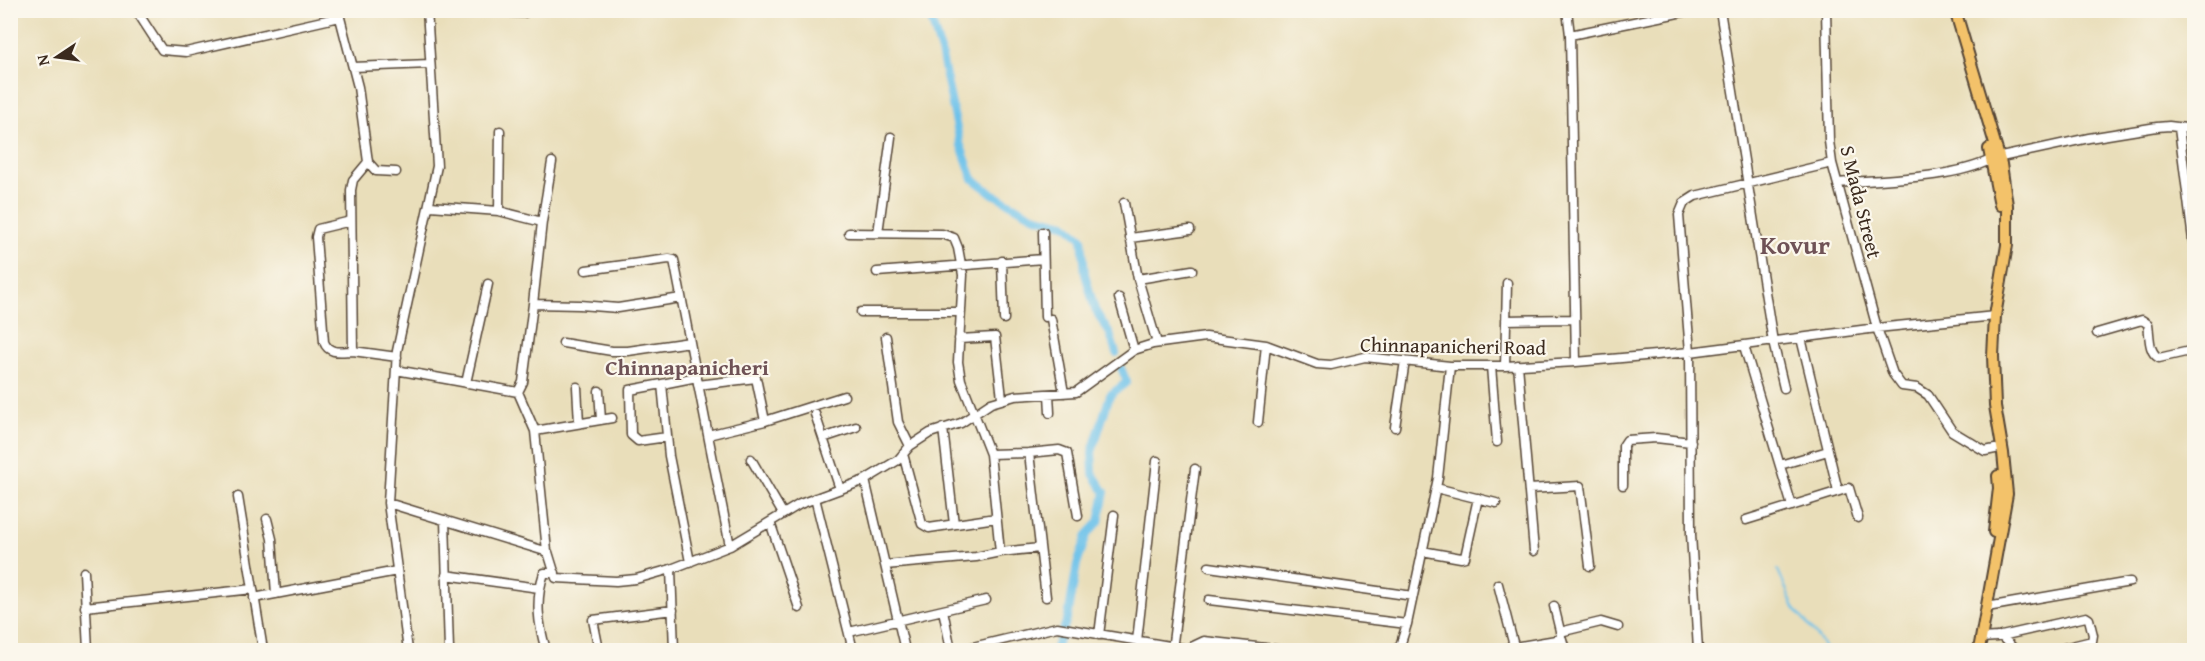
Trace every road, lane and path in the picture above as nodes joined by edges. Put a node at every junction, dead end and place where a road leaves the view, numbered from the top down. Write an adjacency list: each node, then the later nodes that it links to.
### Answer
1 (136, 10): 11 (street)
2 (531, 10): 9 (street)
3 (1567, 10): 12 (street)
4 (1693, 10): 12 (street)
5 (1720, 10): 25 (street)
6 (1826, 10): 22 (street, S Mada Street)
7 (1948, 10): 19 (main road)
8 (1955, 10): 19 (main road)
9 (494, 11): 10 (street)
10 (427, 12): 13 (street)
11 (339, 14): 14 (street)
12 (1570, 35): 54 (street)
13 (430, 64): 14 (street); 27 (street)
14 (353, 67): 20 (street)
15 (2179, 128): 16 (street); 19 (street); 29 (street)
16 (2194, 129)
17 (500, 131): 28 (street)
18 (891, 137): 35 (street)
19 (1995, 158): 24 (street); 52 (main road)
20 (368, 162): 23 (street); 30 (street)
21 (552, 162): 31 (street)
22 (1832, 163): 24 (street, S Mada Street); 25 (street)
23 (396, 172)
24 (1838, 183): 56 (street, S Mada Street)
25 (1747, 184): 62 (street); 70 (street)
26 (1124, 203): 36 (street)
27 (430, 206): 28 (street); 71 (street)
28 (499, 211): 31 (street)
29 (2192, 219): 37 (street)
30 (351, 221): 69 (street); 69 (street)
31 (542, 222): 49 (street)
32 (1190, 230): 36 (street)
33 (1043, 232): 38 (street)
34 (849, 233): 35 (street)
35 (878, 233): 40 (street)
36 (1130, 238): 44 (street)
37 (2194, 248)
38 (1043, 259): 39 (street); 86 (street)
39 (1002, 261): 40 (street); 53 (street)
40 (961, 265): 43 (street); 51 (street)
41 (586, 270): 47 (street)
42 (1192, 270): 44 (street)
43 (878, 272)
44 (1138, 279): 64 (street)
45 (1507, 283): 55 (street)
46 (488, 284): 80 (street)
47 (681, 298): 49 (street); 61 (street)
48 (1119, 298): 67 (street)
49 (533, 304): 85 (street)
50 (861, 312): 51 (street)
51 (961, 312): 60 (street)
52 (1992, 316): 56 (street, Chinnapanicheri Road); 108 (main road); 165 (main road)
53 (1004, 319)
54 (1575, 319): 55 (street); 73 (street)
55 (1506, 320): 77 (street)
56 (1877, 328): 59 (street, Chinnapanicheri Road); 108 (street, S Mada Street)
57 (2097, 333): 68 (street)
58 (886, 337): 107 (street)
59 (1801, 338): 62 (street, Chinnapanicheri Road); 109 (street)
60 (959, 339): 89 (street); 92 (street)
61 (690, 342): 63 (street); 79 (street)
62 (1773, 342): 66 (street, Chinnapanicheri Road); 83 (street)
63 (563, 343)
64 (1157, 343): 65 (street, Chinnapanicheri Road); 67 (street, Chinnapanicheri Road)
65 (1266, 345): 72 (street, Chinnapanicheri Road); 96 (street)
66 (1744, 346): 70 (street, Chinnapanicheri Road); 115 (street)
67 (1134, 350): 86 (street, Chinnapanicheri Road)
68 (2194, 350)
69 (353, 351): 71 (street)
70 (1690, 352): 73 (street, Chinnapanicheri Road); 106 (street)
71 (397, 357): 78 (street)
72 (1404, 361): 75 (street, Chinnapanicheri Road); 99 (street)
73 (1576, 362): 74 (street, Chinnapanicheri Road)
74 (1518, 365): 77 (street, Chinnapanicheri Road); 121 (street)
75 (1450, 366): 76 (street, Chinnapanicheri Road); 119 (street)
76 (1491, 366): 77 (street, Chinnapanicheri Road); 105 (street)
77 (1504, 366)
78 (396, 370): 80 (street); 126 (street)
79 (698, 381): 81 (street); 95 (street); 102 (street)
80 (466, 382): 85 (street)
81 (662, 384): 103 (street); 103 (street)
82 (577, 387): 97 (street)
83 (1784, 387)
84 (599, 391): 94 (street)
85 (518, 392): 101 (street)
86 (1064, 393): 87 (street, Chinnapanicheri Road)
87 (1049, 394): 89 (street, Chinnapanicheri Road); 90 (street)
88 (844, 396): 95 (street)
89 (1002, 398): 92 (street, Chinnapanicheri Road)
90 (1050, 413)
91 (814, 414): 104 (street)
92 (973, 414): 100 (street, Chinnapanicheri Road); 112 (street)
93 (612, 418): 94 (street)
94 (601, 420): 97 (street)
95 (765, 421): 102 (street)
96 (1258, 422)
97 (579, 423): 101 (street)
98 (856, 427): 104 (street)
99 (1395, 427)
100 (943, 428): 107 (street, Chinnapanicheri Road); 138 (street)
101 (535, 430): 141 (street)
102 (708, 435): 139 (street)
103 (667, 437): 145 (street)
104 (823, 438): 120 (street)
105 (1497, 442)
106 (1691, 442): 118 (street); 196 (street)
107 (910, 446): 111 (street, Chinnapanicheri Road)
108 (1995, 449): 197 (main road)
109 (1828, 451): 115 (street); 122 (street)
110 (1029, 453): 112 (street); 131 (street); 140 (street)
111 (903, 454): 117 (street, Chinnapanicheri Road); 138 (street)
112 (990, 454): 132 (street)
113 (751, 459): 129 (street)
114 (1157, 461): 177 (street)
115 (1780, 465): 128 (street)
116 (1195, 469): 179 (street)
117 (865, 480): 120 (street, Chinnapanicheri Road); 146 (street)
118 (1623, 485)
119 (1436, 488): 125 (street); 142 (street)
120 (840, 489): 124 (street, Chinnapanicheri Road)
121 (1529, 489): 143 (street); 147 (street)
122 (1838, 491): 128 (street); 133 (street)
123 (238, 497): 157 (street)
124 (815, 498): 129 (street, Chinnapanicheri Road); 172 (street)
125 (1478, 498): 127 (street); 142 (street)
126 (388, 503): 135 (street); 150 (street)
127 (1496, 503)
128 (1792, 506): 136 (street)
129 (783, 514): 137 (street, Chinnapanicheri Road)
130 (1114, 515): 173 (street)
131 (1078, 516)
132 (996, 518): 138 (street); 144 (street)
133 (1858, 518)
134 (267, 519): 158 (street)
135 (445, 520): 141 (street); 153 (street)
136 (1746, 520)
137 (770, 522): 139 (street, Chinnapanicheri Road); 166 (street)
138 (954, 524)
139 (730, 546): 145 (street, Chinnapanicheri Road)
140 (1040, 548): 144 (street); 160 (street)
141 (547, 551): 152 (street)
142 (1422, 551): 159 (street)
143 (1534, 551)
144 (1000, 552): 146 (street)
145 (690, 562): 149 (street, Chinnapanicheri Road)
146 (885, 565): 169 (street)
147 (1590, 566)
148 (1209, 567): 159 (street)
149 (671, 569): 152 (street, Chinnapanicheri Road); 167 (street)
150 (397, 571): 158 (street); 183 (street)
151 (84, 572): 164 (street)
152 (555, 573): 156 (street)
153 (446, 575): 156 (street); 184 (street)
154 (2130, 582): 165 (street)
155 (1498, 584): 180 (street)
156 (539, 588): 185 (street)
157 (254, 593): 158 (street); 164 (street); 182 (street)
158 (276, 594)
159 (1413, 596): 170 (street)
160 (1046, 597)
161 (986, 600): 168 (street)
162 (1209, 600): 170 (street)
163 (1554, 606): 174 (street)
164 (85, 607): 181 (street)
165 (1987, 607): 176 (main road)
166 (799, 608)
167 (673, 610): 186 (street); 187 (street)
168 (943, 610): 169 (street); 190 (street)
169 (898, 621): 172 (street); 189 (street)
170 (1407, 624): 178 (street)
171 (1618, 627): 174 (street)
172 (849, 632): 188 (street)
173 (1099, 635): 177 (street); 191 (street)
174 (1561, 635): 180 (street); 195 (street)
175 (2001, 636): 176 (street); 199 (street); 200 (street)
176 (1981, 638): 198 (main road)
177 (1137, 641): 179 (street)
178 (1397, 648): 193 (street)
179 (1172, 649): 192 (street)
180 (1515, 649): 194 (street)
181 (88, 651)
182 (263, 651)
183 (408, 651)
184 (449, 651)
185 (546, 651)
186 (599, 651)
187 (674, 651)
188 (854, 651)
189 (905, 651)
190 (951, 651)
191 (960, 651)
192 (1283, 651)
193 (1410, 651)
194 (1496, 651)
195 (1565, 651)
196 (1698, 651)
197 (1971, 651)
198 (1978, 651)
199 (2015, 651)
200 (2055, 651)

